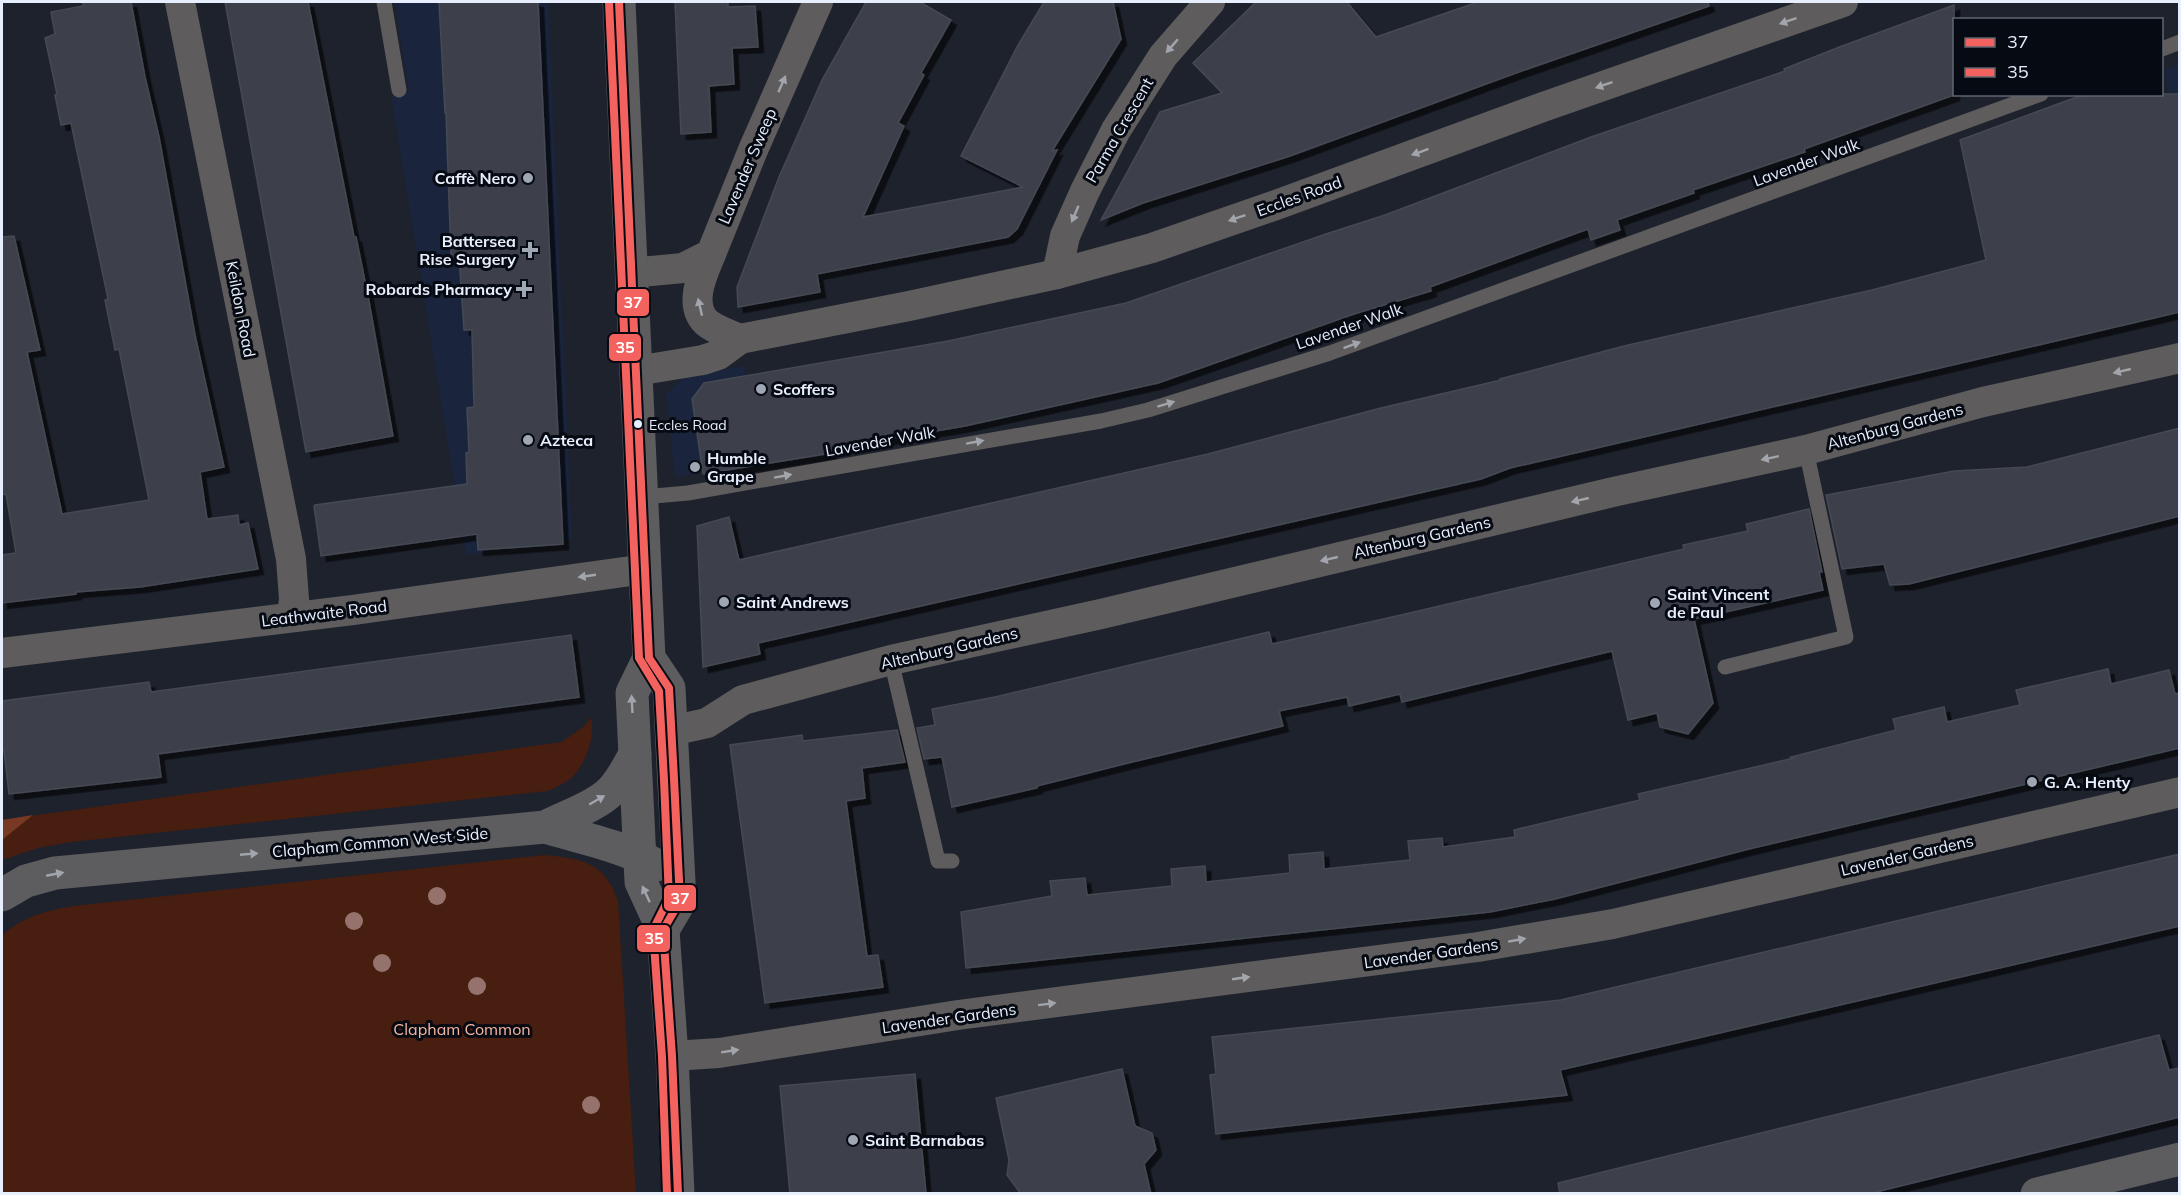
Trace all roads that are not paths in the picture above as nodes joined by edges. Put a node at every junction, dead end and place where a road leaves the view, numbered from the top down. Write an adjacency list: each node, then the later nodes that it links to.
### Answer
1 (180, 2): 20 (street, Keildon Road)
2 (384, 2): 9 (lane)
3 (619, 2): 12 (highway)
4 (818, 2): 11 (street, Lavender Sweep, one-way to 4)
5 (1210, 2): 13 (street, Parma Crescent, one-way to 13)
6 (1843, 2): 13 (street, Eccles Road, one-way to 13)
7 (2180, 42): 8 (lane)
8 (2163, 49)
9 (399, 90)
10 (2036, 96): 18 (lane, Lavender Walk, one-way to 10)
11 (711, 254): 12 (street); 14 (street, one-way to 11)
12 (630, 273): 16 (highway)
13 (1057, 274): 14 (street, Eccles Road)
14 (740, 339): 16 (street, Eccles Road)
15 (2180, 358): 17 (street, Altenburg Gardens, one-way to 17)
16 (636, 371): 18 (highway)
17 (1806, 450): 23 (street, Altenburg Gardens, one-way to 23); 24 (lane)
18 (643, 498): 19 (highway)
19 (645, 569): 20 (street, Leathwaite Road, one-way to 20); 22 (highway)
20 (292, 617): 21 (street, Leathwaite Road)
21 (2, 653)
22 (649, 658): 25 (highway); 26 (highway, one-way to 22)
23 (891, 660): 25 (street, Altenburg Gardens); 30 (lane)
24 (1725, 667)
25 (671, 731): 31 (highway)
26 (635, 754): 28 (highway, Clapham Common West Side, one-way to 26); 29 (highway)
27 (2180, 792): 34 (street, Lavender Gardens, one-way to 27)
28 (545, 827): 29 (highway); 32 (highway, Clapham Common West Side, one-way to 28)
29 (639, 856): 31 (highway); 33 (highway, one-way to 29)
30 (952, 861)
31 (679, 889): 33 (highway)
32 (2, 895)
33 (663, 930): 34 (highway)
34 (672, 1056): 36 (highway)
35 (2180, 1159): 37 (highway)
36 (678, 1194)
37 (2037, 1194)

